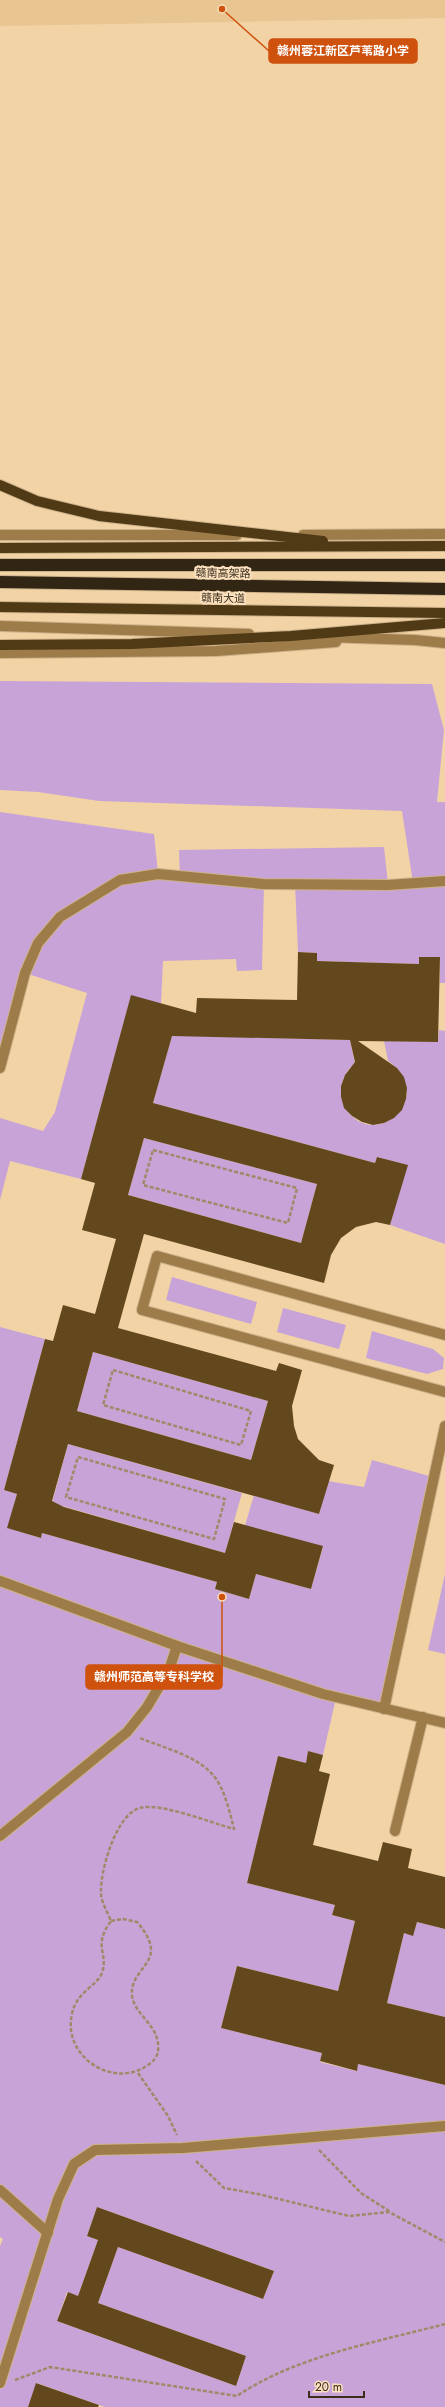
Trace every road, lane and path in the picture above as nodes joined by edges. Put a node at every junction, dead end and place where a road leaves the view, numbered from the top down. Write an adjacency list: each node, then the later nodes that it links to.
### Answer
1 (0, 484): 4 (main road)
2 (445, 534): 4 (street)
3 (0, 535): 4 (street)
4 (276, 535): 5 (main road)
5 (362, 546): 6 (main road); 7 (main road)
6 (445, 546)
7 (0, 548)
8 (0, 565): 9 (highway, 赣南高架路)
9 (445, 566)
10 (0, 582): 11 (highway, 赣南高架路)
11 (445, 589)
12 (0, 607): 13 (main road, 赣南大道)
13 (445, 613)
14 (445, 624): 16 (main road)
15 (0, 626): 16 (street)
16 (291, 636): 17 (street); 19 (main road)
17 (377, 638): 18 (street); 20 (street)
18 (445, 643)
19 (0, 645)
20 (0, 652)
21 (445, 882): 22 (street)
22 (0, 1068)
23 (288, 1224): 23 (path)
24 (445, 1335): 25 (street)
25 (445, 1392)
26 (445, 1426): 31 (street)
27 (241, 1445): 27 (path)
28 (214, 1539): 28 (path)
29 (0, 1581): 30 (street)
30 (177, 1646): 31 (street); 34 (street)
31 (384, 1709): 32 (street)
32 (423, 1717): 33 (street); 35 (street)
33 (445, 1723)
34 (127, 1732): 36 (street); 37 (path)
35 (395, 1831)
36 (0, 1836)
37 (111, 1921): 38 (path); 38 (path)
38 (138, 2072): 41 (path)
39 (445, 2126): 40 (street)
40 (307, 2139): 41 (street); 43 (path)
41 (183, 2148): 43 (path); 44 (street)
42 (0, 2190): 44 (street)
43 (389, 2212): 45 (path)
44 (48, 2233): 47 (street)
45 (445, 2242)
46 (445, 2324): 47 (path)
47 (1, 2381)

